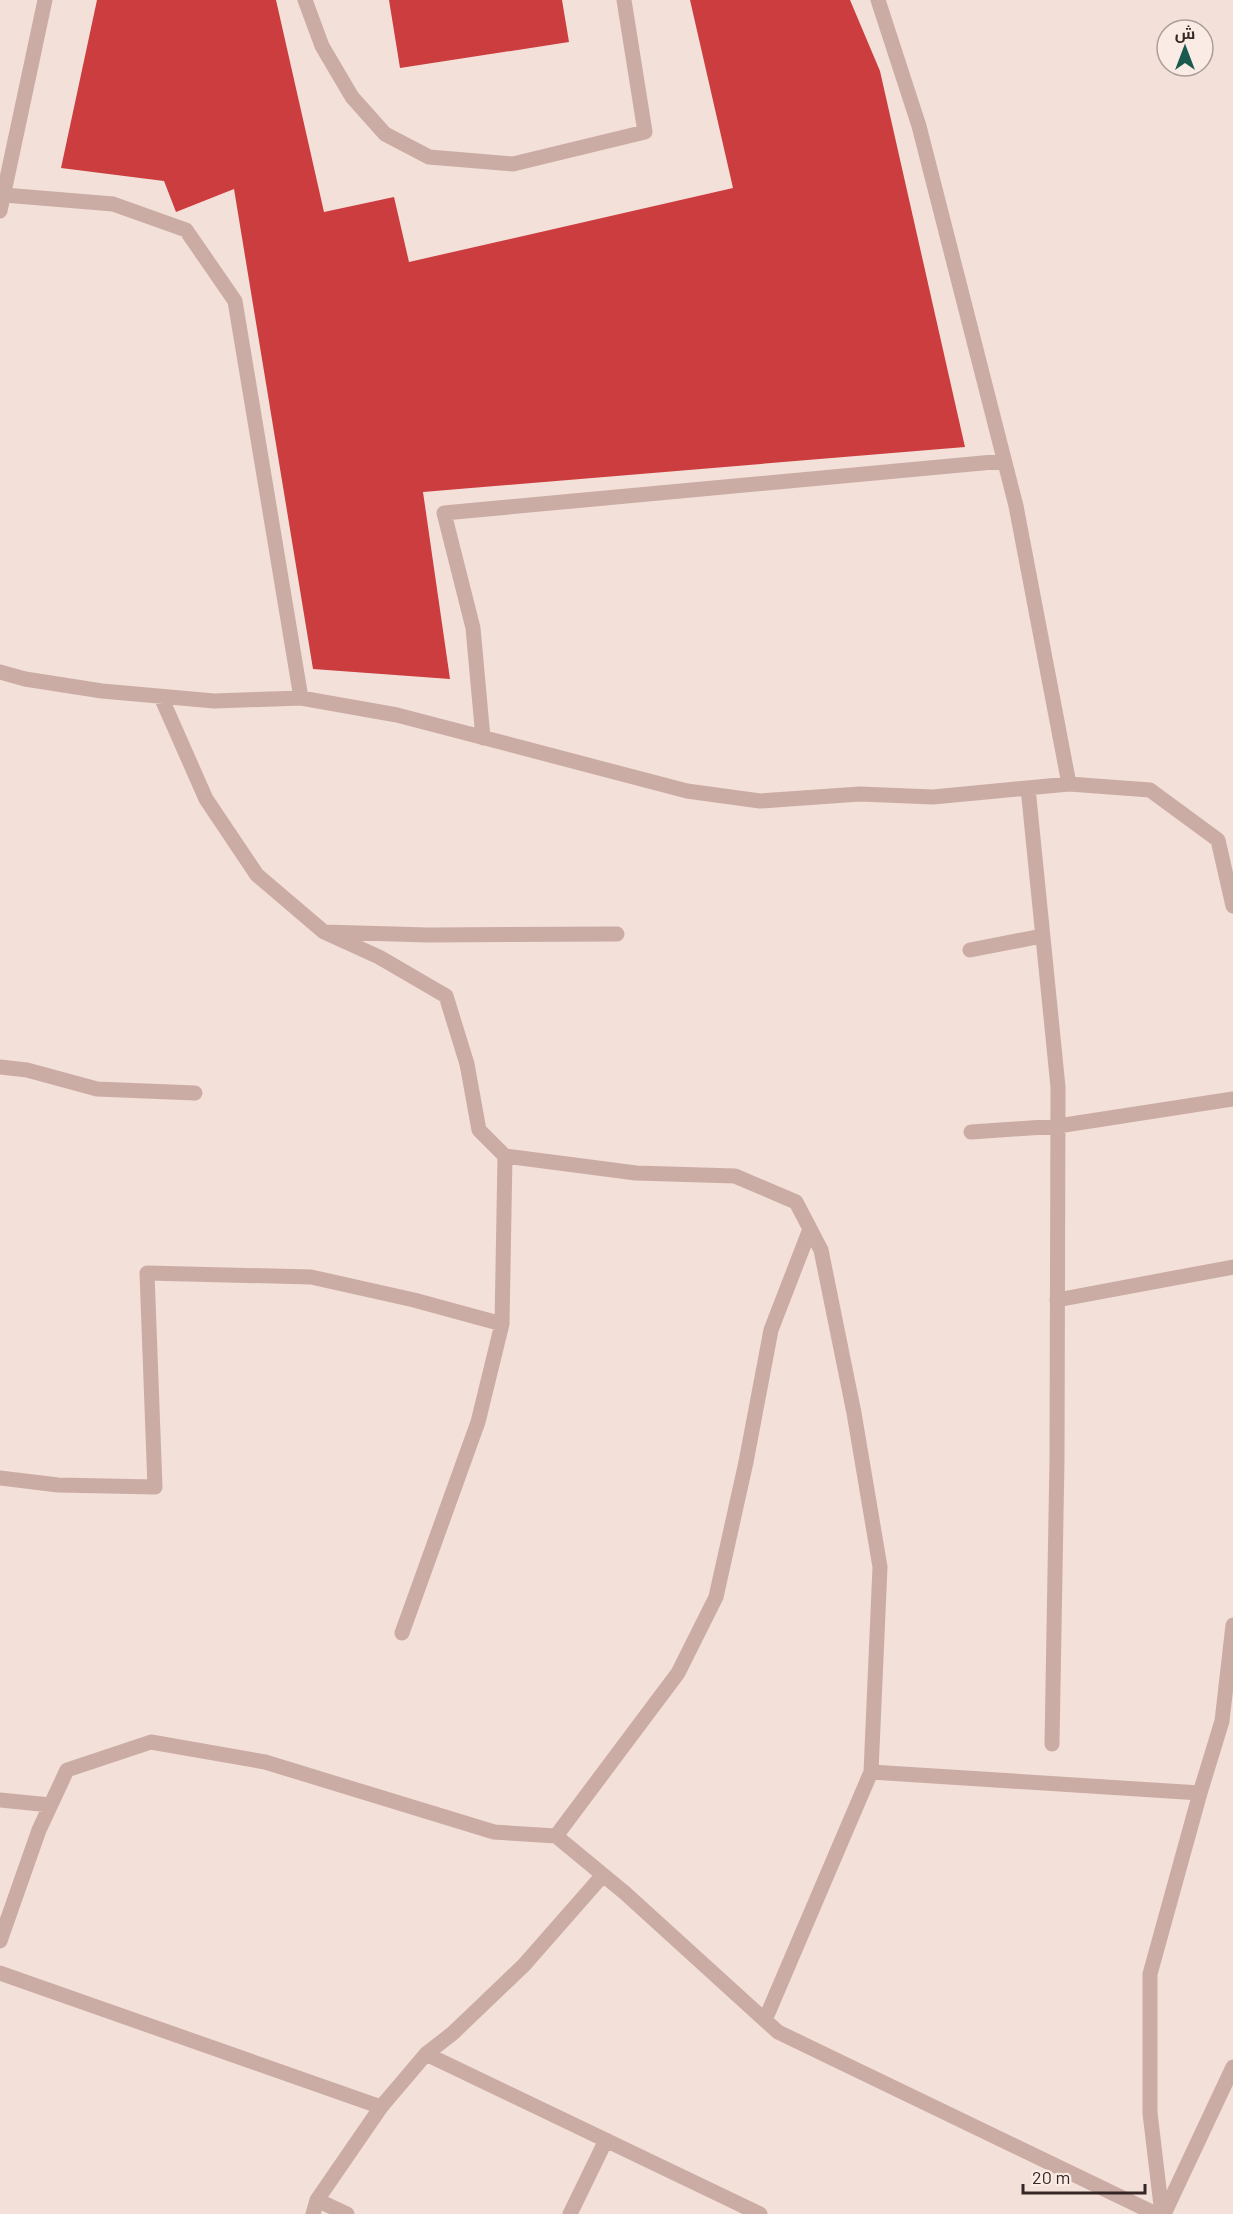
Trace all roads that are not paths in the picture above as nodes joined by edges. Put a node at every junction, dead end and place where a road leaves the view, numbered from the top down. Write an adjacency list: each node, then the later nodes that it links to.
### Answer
1 (45, 0): 5 (street)
2 (304, 0): 3 (street)
3 (624, 0)
4 (878, 0): 7 (street)
5 (4, 195): 6 (street); 10 (street)
6 (0, 211)
7 (1004, 460): 11 (street); 12 (street)
8 (0, 672): 9 (street)
9 (161, 697): 10 (street); 15 (street)
10 (301, 698): 11 (street)
11 (483, 738): 13 (street)
12 (1069, 784): 13 (street); 14 (street)
13 (1028, 788): 17 (street)
14 (1233, 906)
15 (324, 932): 16 (street); 24 (street)
16 (617, 934)
17 (1042, 936): 18 (street); 22 (street)
18 (970, 950)
19 (0, 1067): 20 (street)
20 (195, 1093)
21 (1233, 1099): 22 (street)
22 (1058, 1126): 23 (street); 27 (street)
23 (971, 1132)
24 (505, 1156): 25 (street); 28 (street)
25 (810, 1229): 34 (street); 38 (street)
26 (1233, 1267): 27 (street)
27 (1057, 1300): 33 (street)
28 (502, 1324): 29 (street); 31 (street)
29 (0, 1478)
30 (1233, 1625): 32 (street)
31 (402, 1633)
32 (1228, 1723): 35 (street)
33 (1052, 1744)
34 (871, 1772): 35 (street); 42 (street)
35 (1200, 1793): 52 (street)
36 (0, 1800): 37 (street)
37 (50, 1805): 38 (street); 40 (street)
38 (556, 1836): 39 (street)
39 (603, 1875): 42 (street); 43 (street)
40 (0, 1941)
41 (0, 1973): 45 (street)
42 (765, 2020): 51 (street)
43 (426, 2054): 45 (street); 46 (street)
44 (1233, 2067): 52 (street)
45 (381, 2107): 47 (street)
46 (606, 2140): 48 (street); 50 (street)
47 (315, 2207): 49 (street)
48 (757, 2213)
49 (347, 2214)
50 (570, 2214)
51 (1156, 2214)
52 (1163, 2214)

